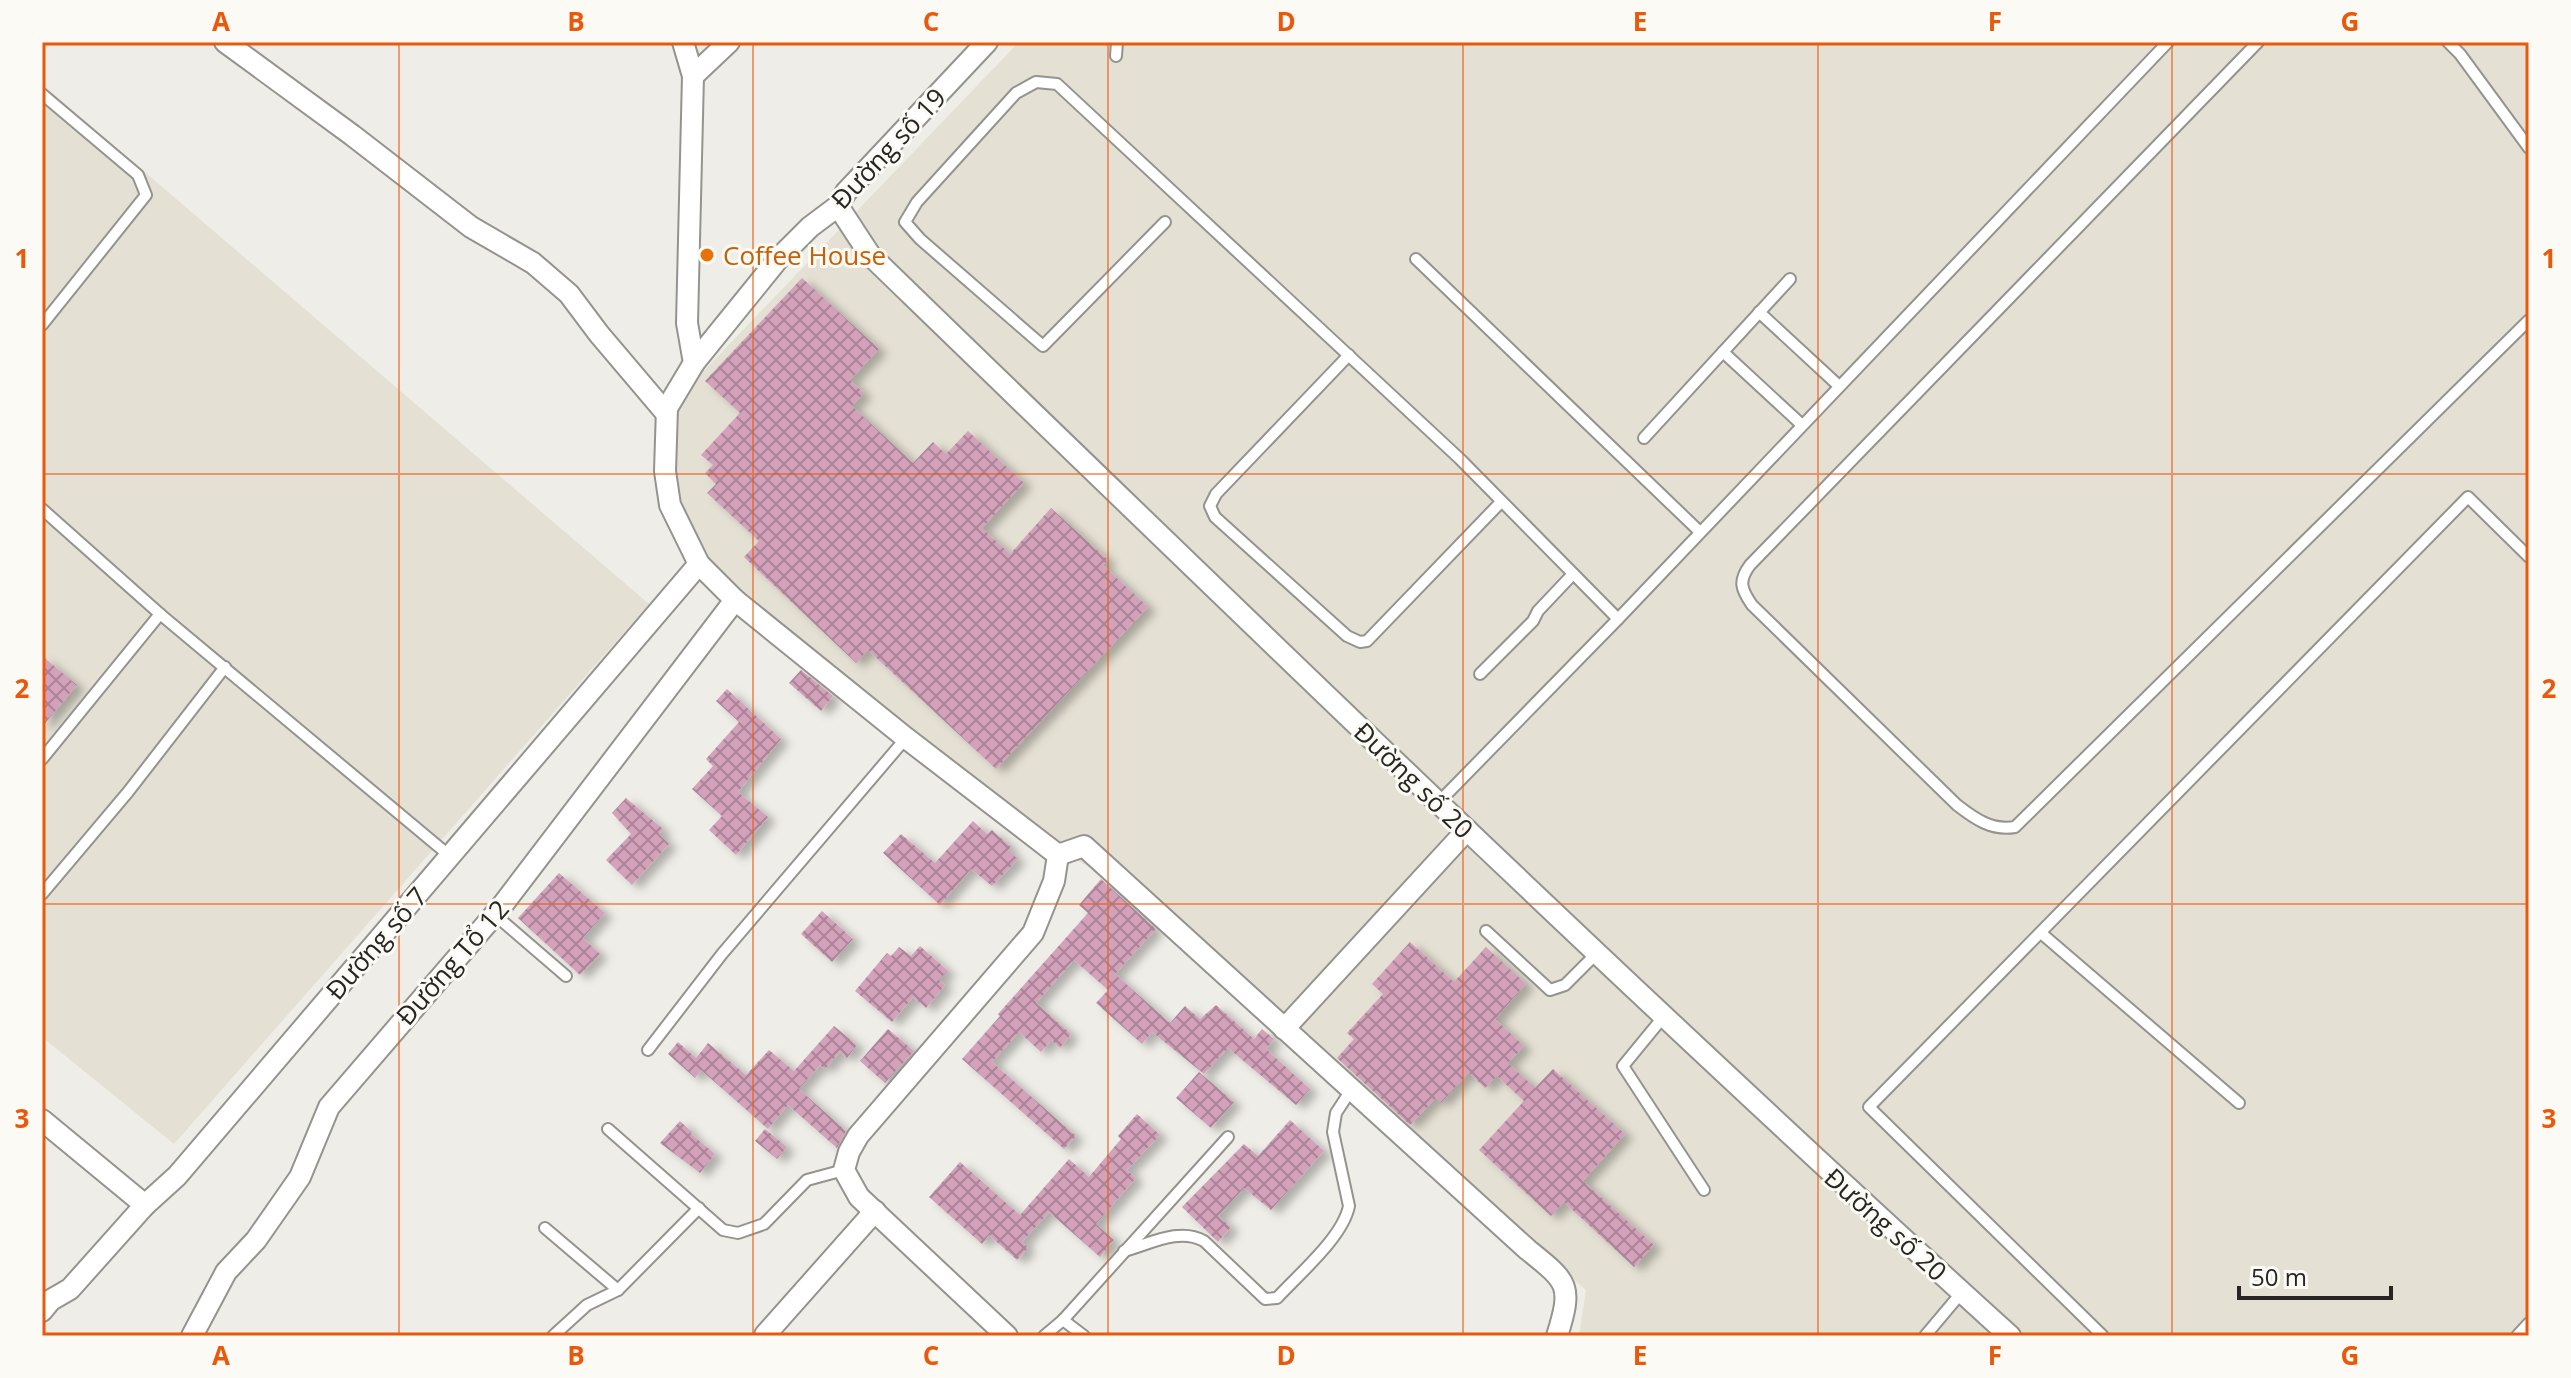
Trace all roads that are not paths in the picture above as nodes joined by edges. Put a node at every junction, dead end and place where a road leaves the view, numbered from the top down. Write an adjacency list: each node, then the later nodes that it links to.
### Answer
1 (225, 42): 24 (street)
2 (683, 42): 10 (street)
3 (729, 42): 10 (street)
4 (987, 42): 13 (street, Đường số 19)
5 (1117, 42): 9 (lane)
6 (2168, 42): 23 (lane)
7 (2258, 42): 18 (lane)
8 (2448, 42): 12 (lane)
9 (1116, 56)
10 (693, 76): 22 (street)
11 (42, 94): 19 (lane)
12 (2529, 148)
13 (838, 206): 22 (street, Đường số 19); 40 (street, Đường số 20)
14 (1165, 222): 21 (lane)
15 (1416, 259): 29 (lane)
16 (1790, 279): 17 (lane)
17 (1759, 312): 20 (lane); 23 (lane)
18 (2529, 320)
19 (42, 325)
20 (1723, 352): 25 (lane); 26 (lane)
21 (1349, 355): 27 (lane); 27 (lane)
22 (694, 363): 24 (street, Đường số 19)
23 (1839, 386): 25 (lane)
24 (666, 413): 31 (street)
25 (1802, 425): 29 (lane)
26 (1644, 438)
27 (1501, 502): 32 (lane)
28 (42, 509): 34 (lane)
29 (1700, 532): 35 (lane)
30 (2529, 557): 47 (lane)
31 (699, 564): 33 (street); 43 (street, Đường số 7)
32 (1573, 574): 35 (lane); 37 (lane)
33 (735, 600): 38 (street); 45 (street, Đường Tổ 12)
34 (160, 614): 36 (lane); 39 (lane)
35 (1618, 619): 40 (lane)
36 (225, 667): 43 (lane); 44 (lane)
37 (1480, 674)
38 (906, 738): 42 (street); 52 (lane)
39 (42, 759)
40 (1438, 803): 41 (street, Đường số 20)
41 (1467, 830): 48 (street, Đường số 20); 51 (street)
42 (1058, 855): 51 (street); 58 (street)
43 (451, 857): 60 (street, Đường số 7)
44 (42, 894)
45 (494, 914): 49 (lane); 71 (street, Đường Tổ 12)
46 (1486, 931): 48 (lane)
47 (2041, 933): 54 (lane); 79 (lane)
48 (1597, 953): 50 (street, Đường số 20)
49 (566, 976)
50 (1664, 1016): 59 (lane); 66 (street, Đường số 20)
51 (1284, 1029): 53 (street)
52 (648, 1050)
53 (1351, 1090): 64 (lane); 76 (street)
54 (2239, 1103)
55 (42, 1120): 60 (street)
56 (608, 1129): 61 (lane)
57 (1228, 1137): 64 (lane)
58 (844, 1170): 61 (lane); 62 (street)
59 (1704, 1190)
60 (145, 1205): 67 (street, Đường số 7)
61 (699, 1208): 65 (lane)
62 (875, 1211): 70 (street); 73 (street)
63 (545, 1228): 65 (lane)
64 (1124, 1251): 68 (lane)
65 (618, 1290): 72 (lane)
66 (1962, 1292): 77 (lane); 78 (street, Đường số 20)
67 (45, 1301)
68 (1063, 1320): 74 (lane); 75 (lane)
69 (2529, 1323): 80 (lane)
70 (765, 1335)
71 (192, 1336)
72 (553, 1336)
73 (1007, 1336)
74 (1044, 1336)
75 (1084, 1336)
76 (1557, 1336)
77 (1925, 1336)
78 (2010, 1336)
79 (2103, 1336)
80 (2517, 1336)

